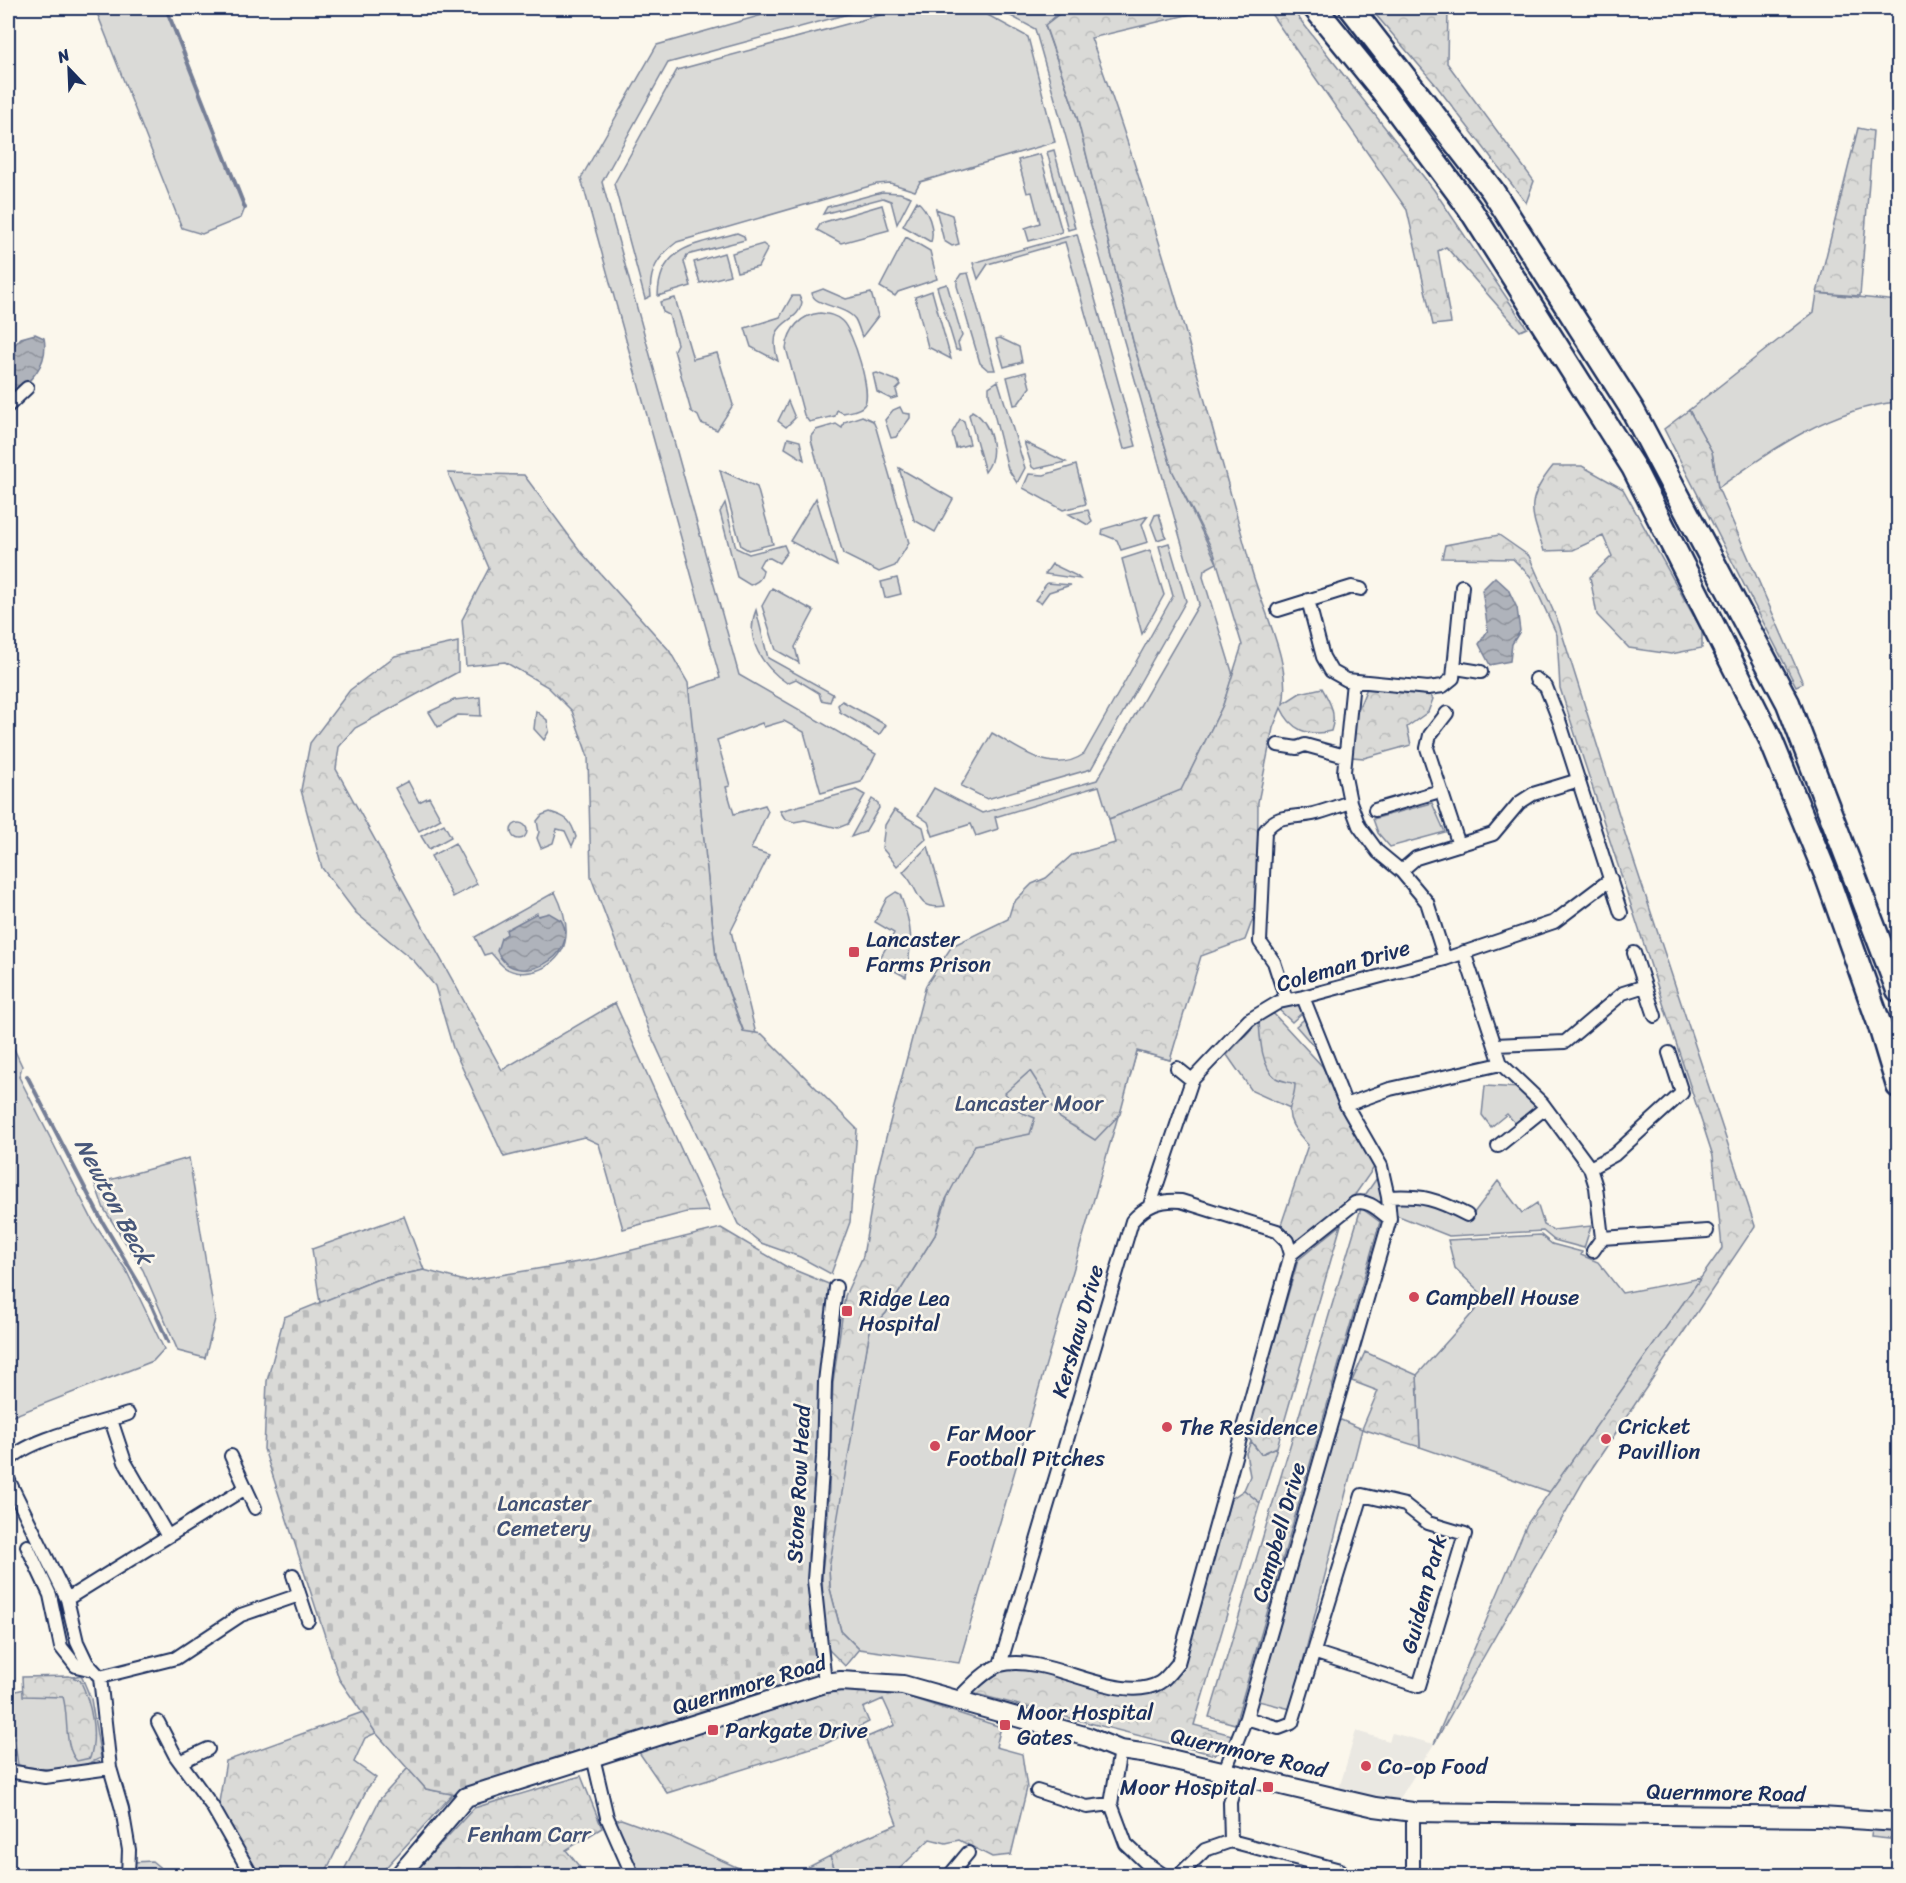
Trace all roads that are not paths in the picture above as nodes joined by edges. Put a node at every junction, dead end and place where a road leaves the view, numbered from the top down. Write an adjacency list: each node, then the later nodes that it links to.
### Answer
1 (1315, 8): 39 (highway)
2 (1352, 8): 28 (highway)
3 (27, 388): 4 (street)
4 (8, 406)
5 (1462, 586): 9 (street)
6 (1361, 589): 7 (street)
7 (1308, 600): 8 (street); 12 (street)
8 (1278, 610)
9 (1456, 668): 10 (street); 12 (street)
10 (1481, 672)
11 (1536, 679): 16 (street)
12 (1353, 682): 15 (street)
13 (1447, 713): 17 (street)
14 (1278, 745): 15 (street)
15 (1345, 756): 18 (street)
16 (1579, 780): 20 (street); 22 (street)
17 (1440, 791): 19 (street); 20 (street)
18 (1350, 802): 21 (street); 30 (street)
19 (1374, 810)
20 (1459, 845): 21 (street)
21 (1401, 871): 26 (street)
22 (1611, 879): 23 (street); 24 (street, Coleman Drive)
23 (1621, 913)
24 (1464, 952): 26 (street, Coleman Drive); 32 (street)
25 (1634, 953): 27 (street)
26 (1445, 959): 29 (street, Coleman Drive)
27 (1645, 986): 31 (street); 32 (street)
28 (1899, 990)
29 (1303, 997): 30 (street, Coleman Drive); 40 (street, Campbell Drive)
30 (1286, 999): 38 (street, Coleman Drive)
31 (1655, 1016)
32 (1495, 1046): 34 (street)
33 (1669, 1053): 43 (street)
34 (1500, 1064): 36 (street); 37 (street)
35 (1177, 1068): 38 (street)
36 (1461, 1072): 37 (street); 40 (street)
37 (1515, 1075): 41 (street)
38 (1192, 1080): 45 (street, Coleman Drive)
39 (1899, 1086)
40 (1346, 1105): 44 (street, Campbell Drive)
41 (1545, 1108): 42 (street); 43 (street)
42 (1498, 1146)
43 (1590, 1168): 49 (street)
44 (1388, 1197): 46 (street); 47 (street, Campbell Drive)
45 (1150, 1205): 51 (street); 67 (street, Kershaw Drive)
46 (1467, 1215)
47 (1390, 1219): 51 (street); 71 (street, Campbell Drive)
48 (1707, 1231): 49 (street)
49 (1602, 1238): 50 (street)
50 (1593, 1251)
51 (1291, 1254): 67 (street)
52 (836, 1287): 69 (street, Stone Row Head)
53 (128, 1414): 54 (street)
54 (111, 1420): 56 (street); 60 (street)
55 (231, 1456): 58 (street)
56 (8, 1462)
57 (8, 1479): 64 (street)
58 (244, 1489): 59 (street); 60 (street)
59 (255, 1508)
60 (167, 1535): 64 (street)
61 (27, 1546): 68 (street)
62 (292, 1575): 63 (street)
63 (299, 1595): 65 (street); 68 (street)
64 (67, 1599): 68 (street)
65 (308, 1620)
66 (1316, 1653): 66 (street, Guidem Park); 71 (street, Guidem Park)
67 (1000, 1665): 70 (street)
68 (97, 1674): 77 (street)
69 (825, 1683): 70 (street, Quernmore Road); 75 (street, Quernmore Road)
70 (957, 1700): 74 (street, Quernmore Road)
71 (1246, 1718): 78 (street, Campbell Drive)
72 (158, 1722): 76 (street)
73 (208, 1749): 76 (street)
74 (1120, 1750): 78 (street, Quernmore Road); 82 (street)
75 (593, 1757): 89 (street, Quernmore Road); 90 (street)
76 (180, 1762): 88 (street)
77 (110, 1768): 79 (street); 87 (street)
78 (1225, 1770): 83 (street, Quernmore Road)
79 (8, 1771)
80 (1235, 1786): 85 (street)
81 (1037, 1791): 82 (street)
82 (1111, 1804): 92 (street)
83 (1413, 1812): 84 (street, Quernmore Road); 95 (street)
84 (1899, 1822)
85 (1231, 1841): 93 (street); 94 (street)
86 (968, 1853): 91 (street)
87 (128, 1875)
88 (252, 1875)
89 (399, 1875)
90 (633, 1875)
91 (949, 1875)
92 (1165, 1875)
93 (1178, 1875)
94 (1342, 1875)
95 (1413, 1875)

